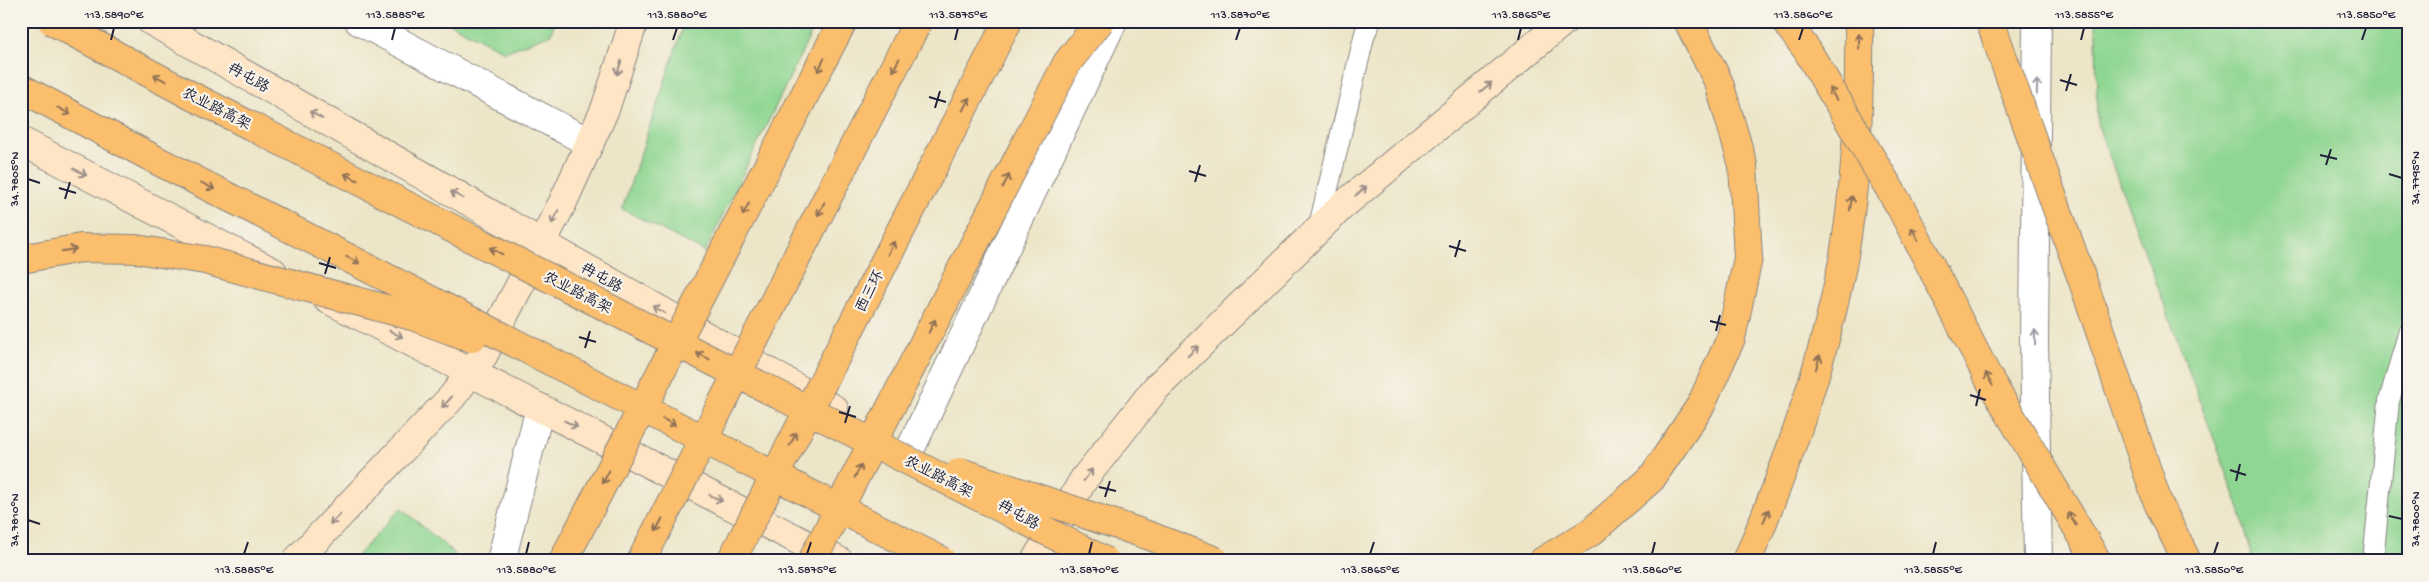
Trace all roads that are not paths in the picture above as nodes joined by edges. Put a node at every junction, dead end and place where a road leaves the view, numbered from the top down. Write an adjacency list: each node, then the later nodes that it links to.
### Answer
1 (52, 21): 27 (highway, 农业路高架, one-way to 1, bridge)
2 (151, 21): 21 (main road, 冉屯路, one-way to 2)
3 (359, 21): 19 (street)
4 (634, 21): 19 (main road, one-way to 19)
5 (843, 21): 32 (highway, one-way to 32, bridge)
6 (918, 21): 33 (highway, one-way to 33, bridge)
7 (1008, 21): 34 (highway, 西三环, one-way to 7, bridge)
8 (1100, 21): 35 (highway, one-way to 8, bridge)
9 (1112, 21): 28 (street)
10 (1371, 21): 20 (lane)
11 (1564, 21): 20 (main road, one-way to 11)
12 (1688, 21): 42 (highway)
13 (1785, 21): 45 (highway, one-way to 13, bridge)
14 (1859, 21): 43 (highway, one-way to 14, bridge)
15 (1990, 21): 46 (highway, bridge)
16 (2037, 21): 44 (street, one-way to 16)
17 (21, 88): 25 (highway, one-way to 25, bridge)
18 (21, 141): 24 (main road, one-way to 24)
19 (590, 143): 21 (main road, one-way to 21)
20 (1318, 230): 29 (main road, one-way to 20)
21 (542, 243): 24 (main road); 28 (main road, 冉屯路, one-way to 21)
22 (21, 259): 25 (highway, one-way to 25, bridge)
23 (2408, 334): 47 (lane)
24 (470, 372): 26 (main road); 30 (main road, one-way to 30)
25 (590, 382): 37 (highway, one-way to 37, bridge)
26 (540, 408): 31 (street); 36 (main road, one-way to 36)
27 (882, 448): 40 (highway, 农业路高架, bridge); 41 (highway, bridge)
28 (909, 452): 29 (main road, 冉屯路)
29 (1052, 533): 38 (main road); 39 (main road, 冉屯路)
30 (296, 561)
31 (501, 561)
32 (563, 561)
33 (641, 561)
34 (731, 561)
35 (812, 561)
36 (839, 561)
37 (942, 561)
38 (1035, 561)
39 (1100, 561)
40 (1105, 561)
41 (1216, 561)
42 (1543, 561)
43 (1747, 561)
44 (2038, 561)
45 (2097, 561)
46 (2187, 561)
47 (2373, 561)

